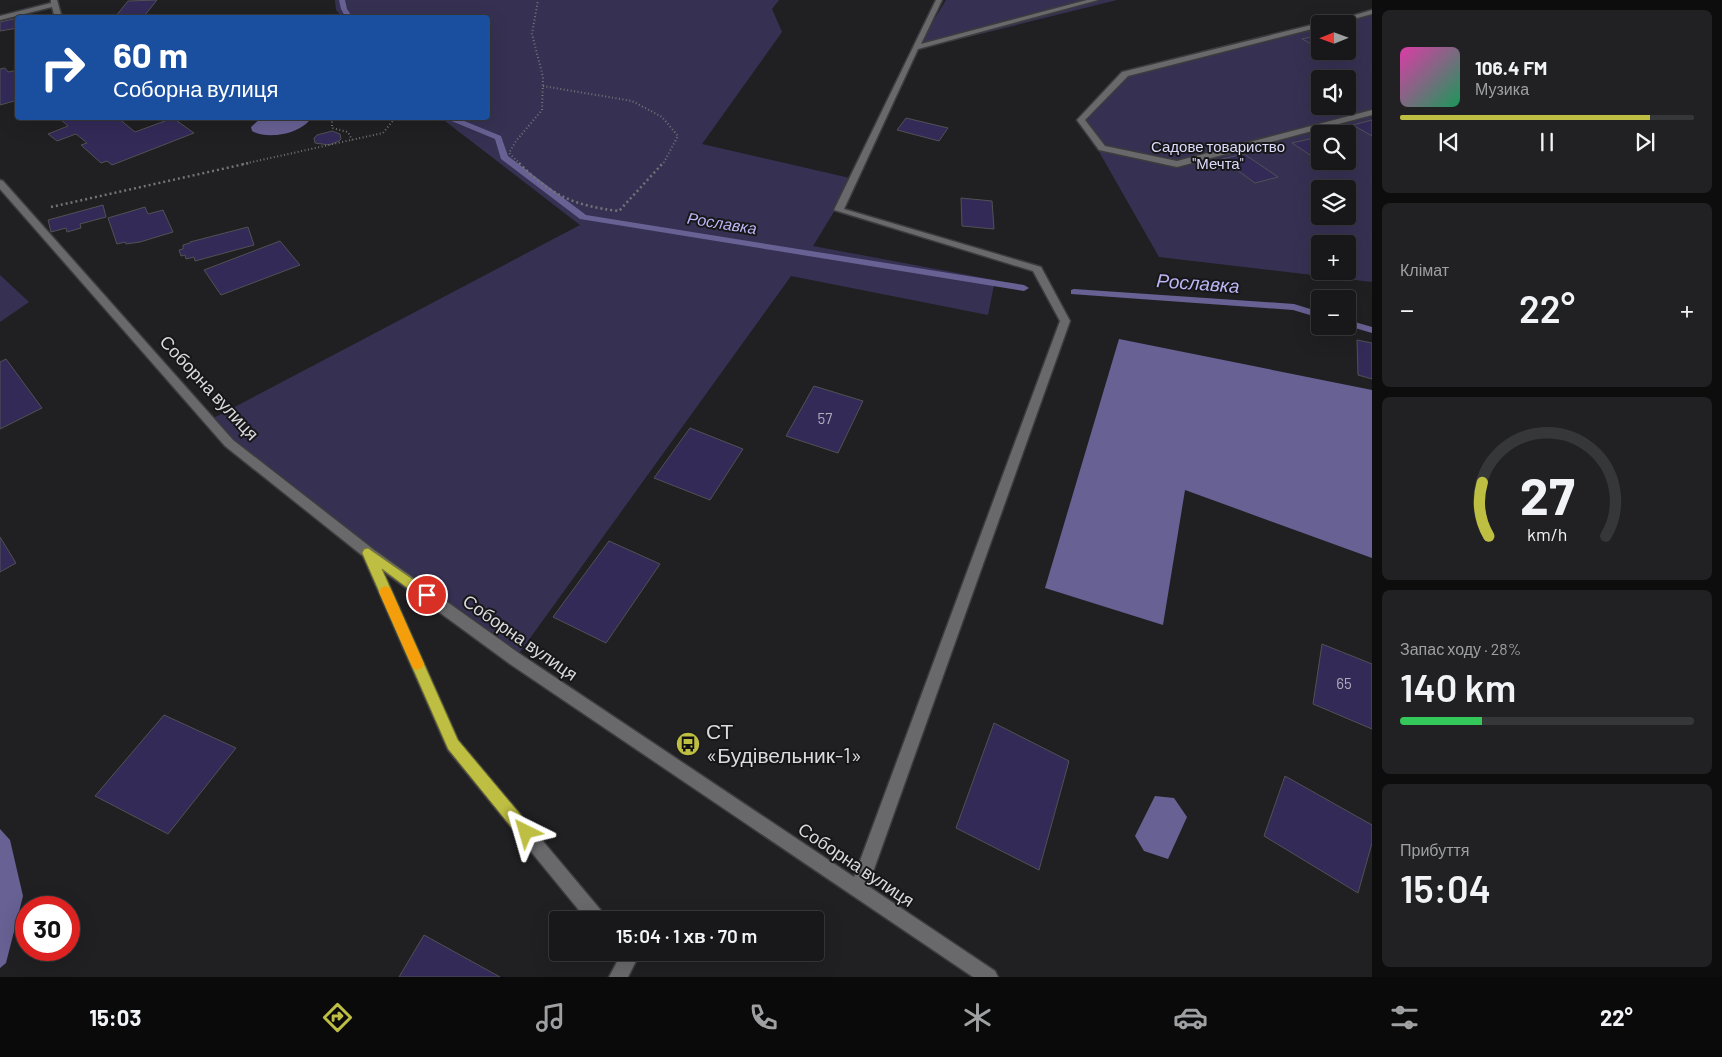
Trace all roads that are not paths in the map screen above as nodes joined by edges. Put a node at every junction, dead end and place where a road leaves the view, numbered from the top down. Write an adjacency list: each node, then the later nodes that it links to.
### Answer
1 (939, 0): 9 (street)
2 (1095, 0): 9 (street)
3 (54, 2): 5 (street); 7 (street)
4 (1372, 12): 6 (street)
5 (58, 15)
6 (1356, 16)
7 (0, 18)
8 (1311, 27): 10 (street)
9 (915, 48): 13 (street)
10 (1372, 112)
11 (0, 183): 12 (street, Соборна вулиця)
12 (368, 553): 13 (street, Соборна вулиця); 14 (street)
13 (858, 889): 17 (street, Соборна вулиця)
14 (591, 911)
15 (627, 961): 16 (street)
16 (618, 977)
17 (989, 977)

